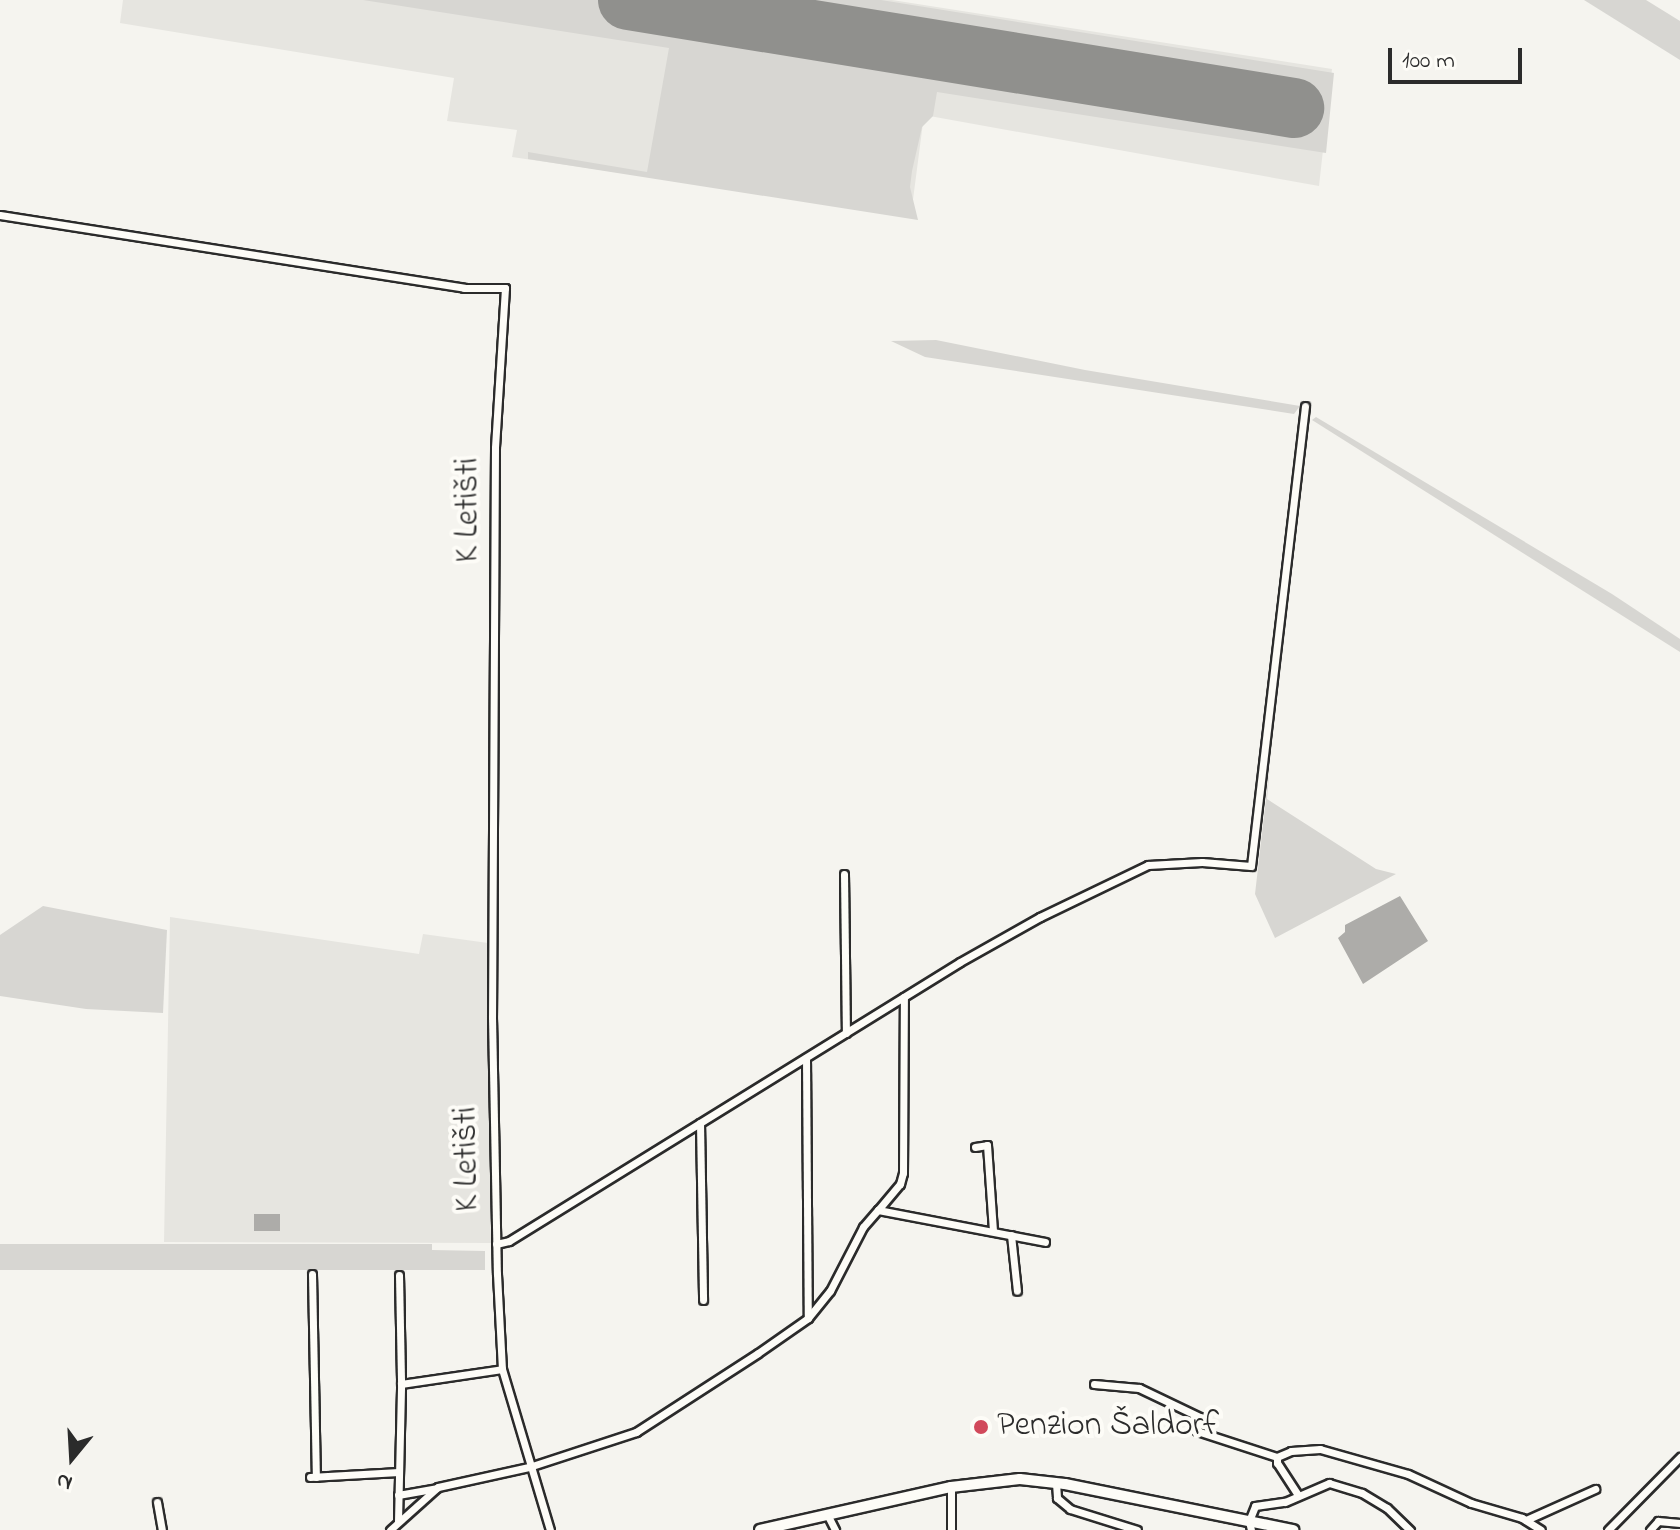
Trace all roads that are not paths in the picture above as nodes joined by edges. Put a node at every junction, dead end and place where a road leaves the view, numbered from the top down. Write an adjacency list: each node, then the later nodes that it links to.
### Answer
1 (0, 215): 13 (street, K Letišti)
2 (1305, 406): 4 (street)
3 (844, 874): 5 (street)
4 (904, 997): 5 (street); 9 (street)
5 (846, 1033): 6 (street)
6 (806, 1058): 7 (street); 18 (street)
7 (700, 1123): 13 (street); 17 (street)
8 (975, 1147): 10 (street)
9 (878, 1210): 10 (street); 18 (street)
10 (993, 1230): 11 (street)
11 (1011, 1235): 12 (street); 16 (street)
12 (1045, 1242)
13 (496, 1244): 19 (street)
14 (312, 1274): 27 (street)
15 (399, 1275): 20 (street)
16 (1017, 1291)
17 (703, 1300)
18 (808, 1318): 26 (street)
19 (502, 1369): 20 (street); 26 (street)
20 (401, 1384): 27 (street)
21 (1094, 1384): 22 (street)
22 (1206, 1420)
23 (1197, 1431): 24 (street)
24 (1277, 1457): 33 (street); 36 (street)
25 (1680, 1457): 50 (street)
26 (529, 1467): 29 (street); 42 (street)
27 (399, 1472): 32 (street)
28 (1056, 1483): 30 (main road); 39 (main road); 46 (street)
29 (438, 1487): 32 (street); 37 (street)
30 (951, 1487): 35 (main road); 45 (street)
31 (1595, 1489): 36 (street)
32 (398, 1495): 37 (street)
33 (1298, 1495): 39 (street); 48 (street)
34 (157, 1502): 40 (street)
35 (827, 1514): 43 (main road); 44 (street)
36 (1526, 1520): 49 (street)
37 (398, 1521): 41 (street)
38 (1680, 1523): 51 (street)
39 (1250, 1526): 47 (main road)
40 (162, 1530)
41 (390, 1530)
42 (550, 1530)
43 (760, 1530)
44 (835, 1530)
45 (951, 1530)
46 (1137, 1530)
47 (1293, 1530)
48 (1410, 1530)
49 (1541, 1530)
50 (1608, 1530)
51 (1650, 1530)

